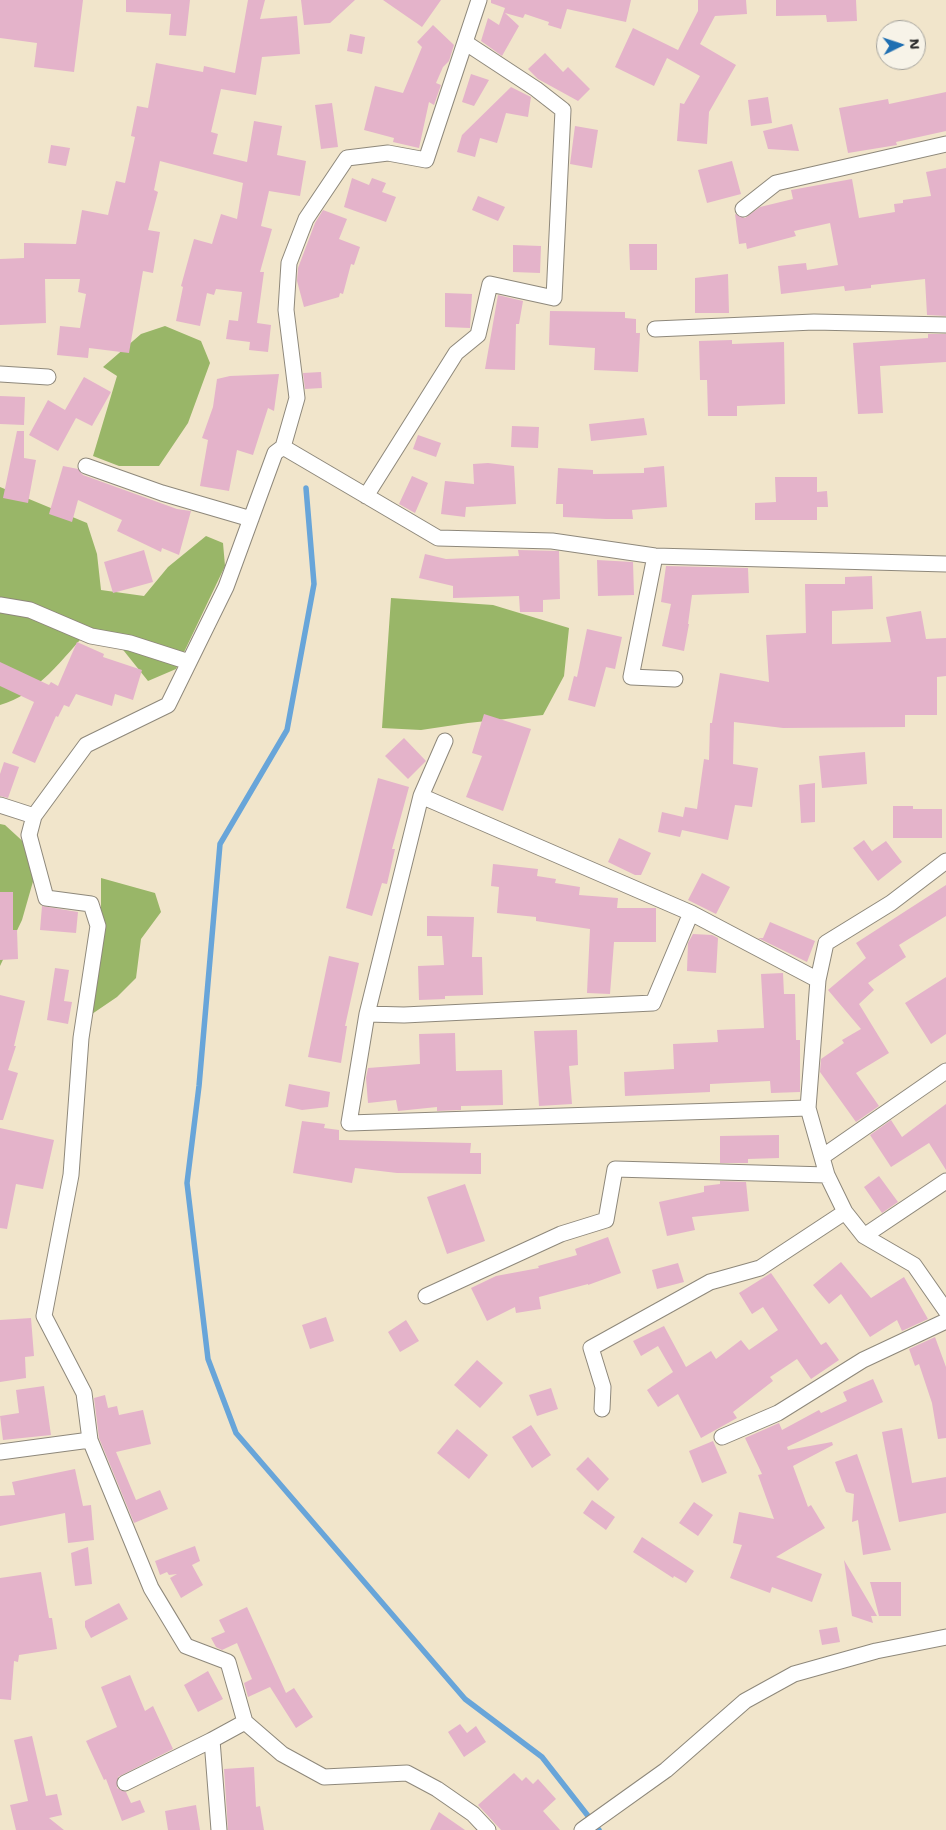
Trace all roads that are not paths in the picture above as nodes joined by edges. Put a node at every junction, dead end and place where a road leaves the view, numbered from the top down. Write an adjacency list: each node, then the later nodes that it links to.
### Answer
1 (479, 0): 2 (street)
2 (466, 43): 9 (street); 11 (street)
3 (946, 144): 4 (street)
4 (743, 209)
5 (946, 325): 6 (street)
6 (655, 329)
7 (0, 374): 8 (street)
8 (48, 377)
9 (283, 447): 11 (street); 12 (street)
10 (86, 466): 12 (street)
11 (366, 496): 13 (street)
12 (251, 519): 16 (street)
13 (655, 556): 14 (street); 17 (street)
14 (946, 564)
15 (0, 605): 16 (street)
16 (189, 662): 21 (street)
17 (674, 679)
18 (446, 741): 19 (street)
19 (421, 796): 23 (street); 25 (street)
20 (0, 804): 21 (street)
21 (34, 816): 38 (street)
22 (946, 861): 24 (street)
23 (691, 913): 24 (street); 25 (street)
24 (818, 980): 27 (street)
25 (367, 1014): 27 (street)
26 (946, 1071): 28 (street)
27 (808, 1108): 28 (street)
28 (822, 1156): 29 (street)
29 (827, 1175): 31 (street); 33 (street)
30 (946, 1181): 32 (street)
31 (845, 1212): 32 (street); 36 (street)
32 (864, 1236): 34 (street)
33 (426, 1296)
34 (946, 1311)
35 (946, 1321): 37 (street)
36 (602, 1409)
37 (722, 1437)
38 (90, 1440): 39 (street); 41 (street)
39 (0, 1452)
40 (946, 1637): 46 (street)
41 (245, 1722): 42 (street); 45 (street)
42 (212, 1740): 43 (street); 44 (street)
43 (125, 1783)
44 (219, 1830)
45 (488, 1830)
46 (582, 1830)

